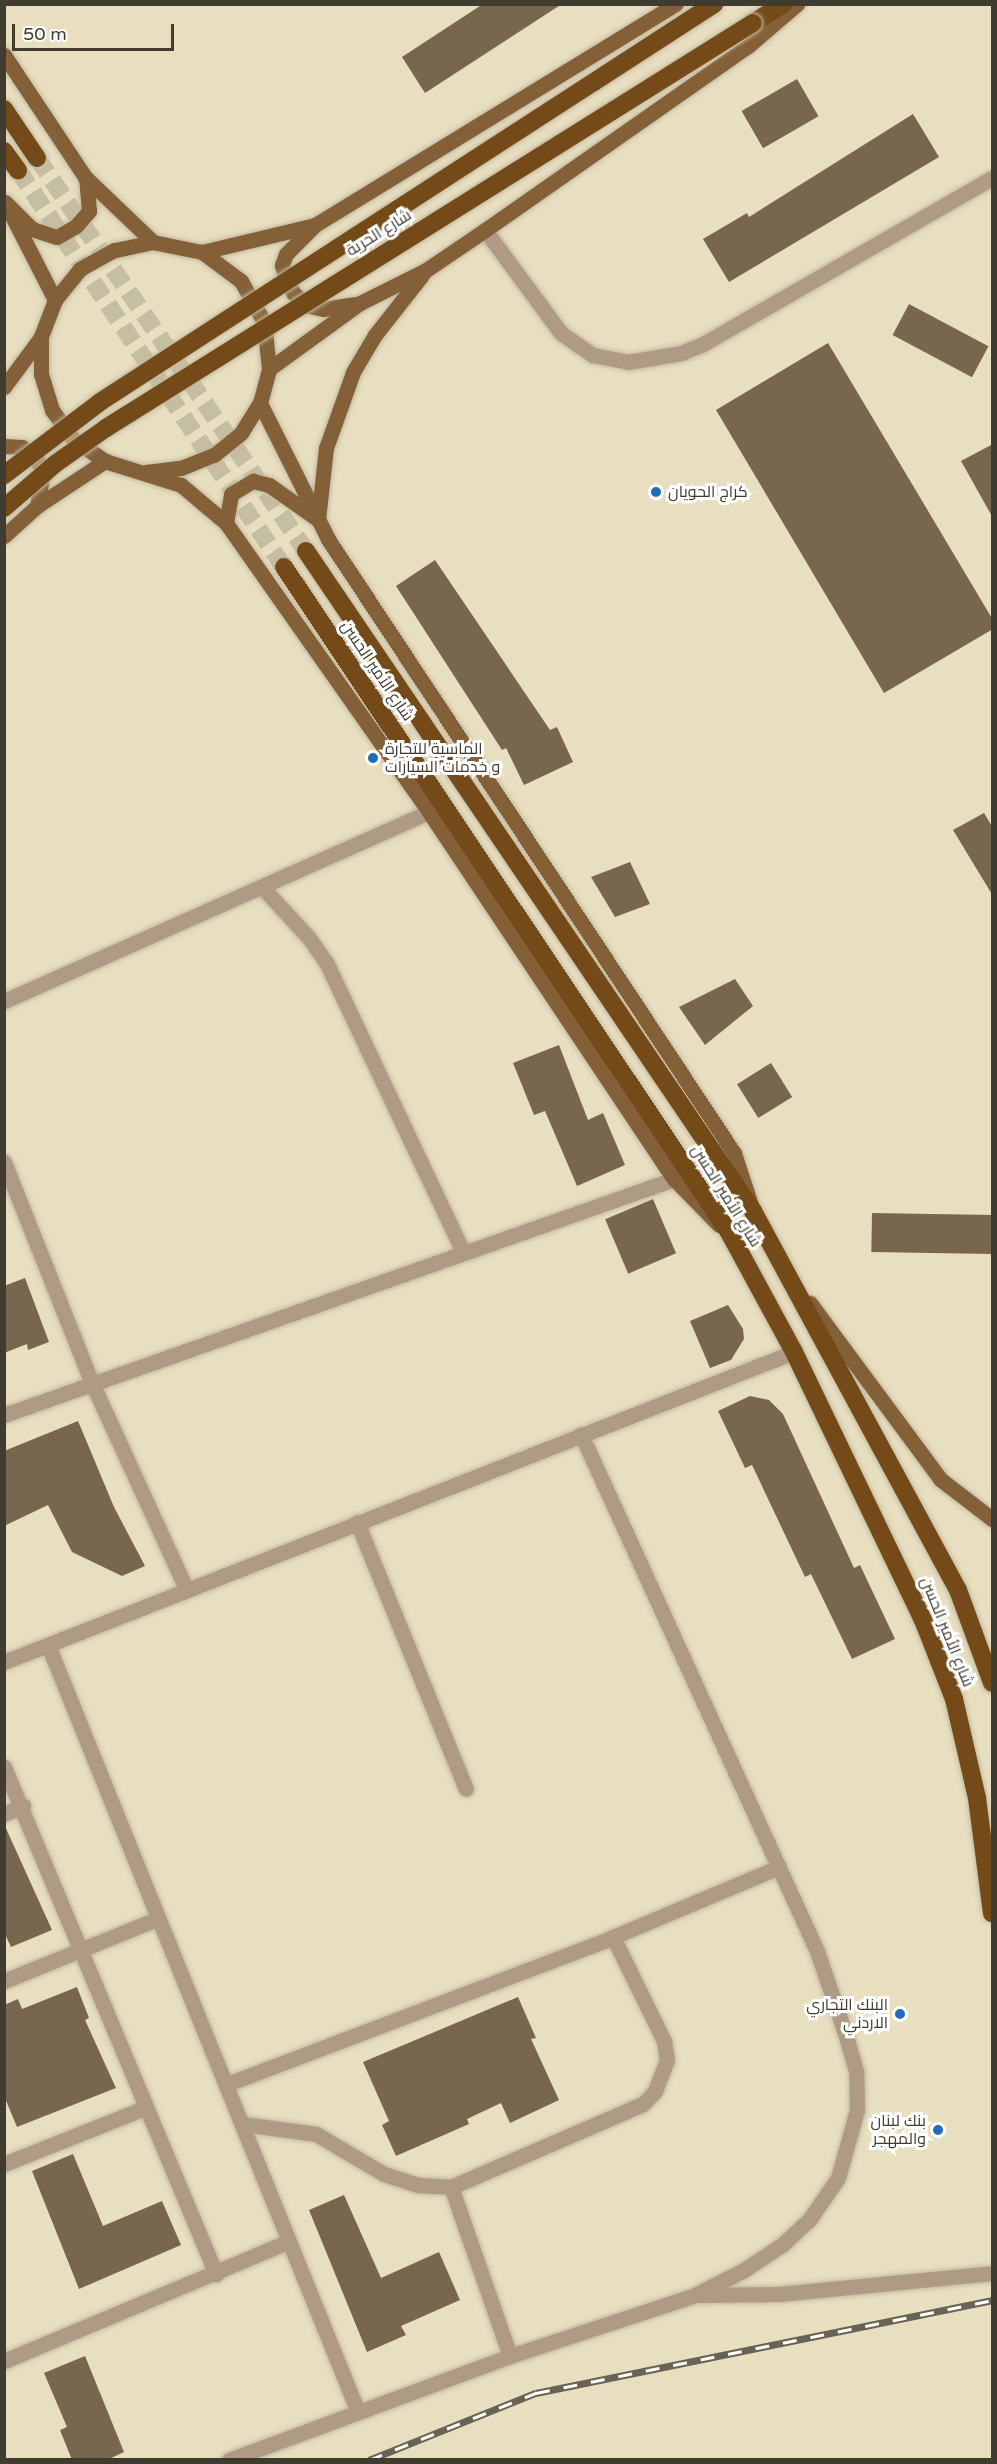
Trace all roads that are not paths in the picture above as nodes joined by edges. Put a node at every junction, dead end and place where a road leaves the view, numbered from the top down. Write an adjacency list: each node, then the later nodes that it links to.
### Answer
1 (676, 4): 14 (main road)
2 (714, 4): 28 (highway, شارع الحرية, bridge)
3 (784, 4): 30 (highway, شارع الحرية, bridge)
4 (797, 4): 15 (main road)
5 (4, 55): 10 (main road)
6 (4, 109): 8 (highway)
7 (4, 151): 9 (highway)
8 (37, 158)
9 (18, 170)
10 (85, 177): 12 (main road); 16 (main road)
11 (993, 178): 15 (street)
12 (5, 201): 13 (main road); 19 (main road)
13 (4, 213)
14 (315, 225): 17 (main road); 20 (main road)
15 (485, 230): 18 (main road)
16 (153, 242): 17 (main road); 19 (main road)
17 (202, 252): 22 (main road)
18 (426, 270): 20 (main road); 31 (main road)
19 (55, 300): 21 (main road)
20 (360, 303): 22 (main road)
21 (41, 337): 23 (main road); 26 (main road)
22 (269, 369): 24 (main road)
23 (4, 387)
24 (260, 403): 27 (main road); 31 (main road)
25 (4, 446): 29 (main road)
26 (105, 461): 27 (main road); 29 (main road)
27 (146, 471): 32 (main road)
28 (4, 476)
29 (37, 506): 33 (main road)
30 (4, 508)
31 (318, 520): 32 (main road); 41 (main road)
32 (226, 523): 36 (main road)
33 (4, 536)
34 (306, 551): 41 (highway, شارع الأمير الحسن)
35 (285, 567): 42 (highway, شارع الأمير الحسن)
36 (429, 812): 37 (street); 40 (main road)
37 (262, 887): 38 (street); 43 (street)
38 (4, 1001)
39 (4, 1162): 46 (street)
40 (674, 1179): 42 (main road); 43 (street)
41 (753, 1211): 44 (highway, شارع الأمير الحسن)
42 (730, 1234): 45 (highway, شارع الأمير الحسن)
43 (463, 1252): 46 (street)
44 (791, 1276): 49 (main road); 54 (highway, شارع الأمير الحسن)
45 (794, 1352): 48 (street); 60 (highway, شارع الأمير الحسن)
46 (92, 1383): 47 (street); 51 (street)
47 (4, 1415)
48 (581, 1434): 50 (street); 59 (street)
49 (993, 1519)
50 (357, 1522): 51 (street); 56 (street)
51 (186, 1588): 52 (street)
52 (48, 1645): 53 (street); 61 (street)
53 (4, 1662)
54 (993, 1683)
55 (4, 1767): 57 (street)
56 (466, 1789)
57 (22, 1806): 58 (street); 63 (street)
58 (4, 1814)
59 (779, 1867): 62 (street); 73 (street)
60 (993, 1913)
61 (157, 1920): 63 (street); 65 (street)
62 (613, 1937): 65 (street); 69 (street)
63 (82, 1949): 64 (street); 66 (street)
64 (4, 1981)
65 (227, 2084): 67 (street)
66 (145, 2108): 68 (street); 72 (street)
67 (243, 2124): 69 (street); 70 (street)
68 (4, 2164)
69 (451, 2187): 74 (street)
70 (287, 2242): 72 (street); 76 (street)
71 (993, 2273): 73 (street)
72 (216, 2274): 75 (street)
73 (695, 2295): 74 (street)
74 (510, 2356): 76 (street)
75 (4, 2361)
76 (358, 2412): 77 (street)
77 (229, 2460)

